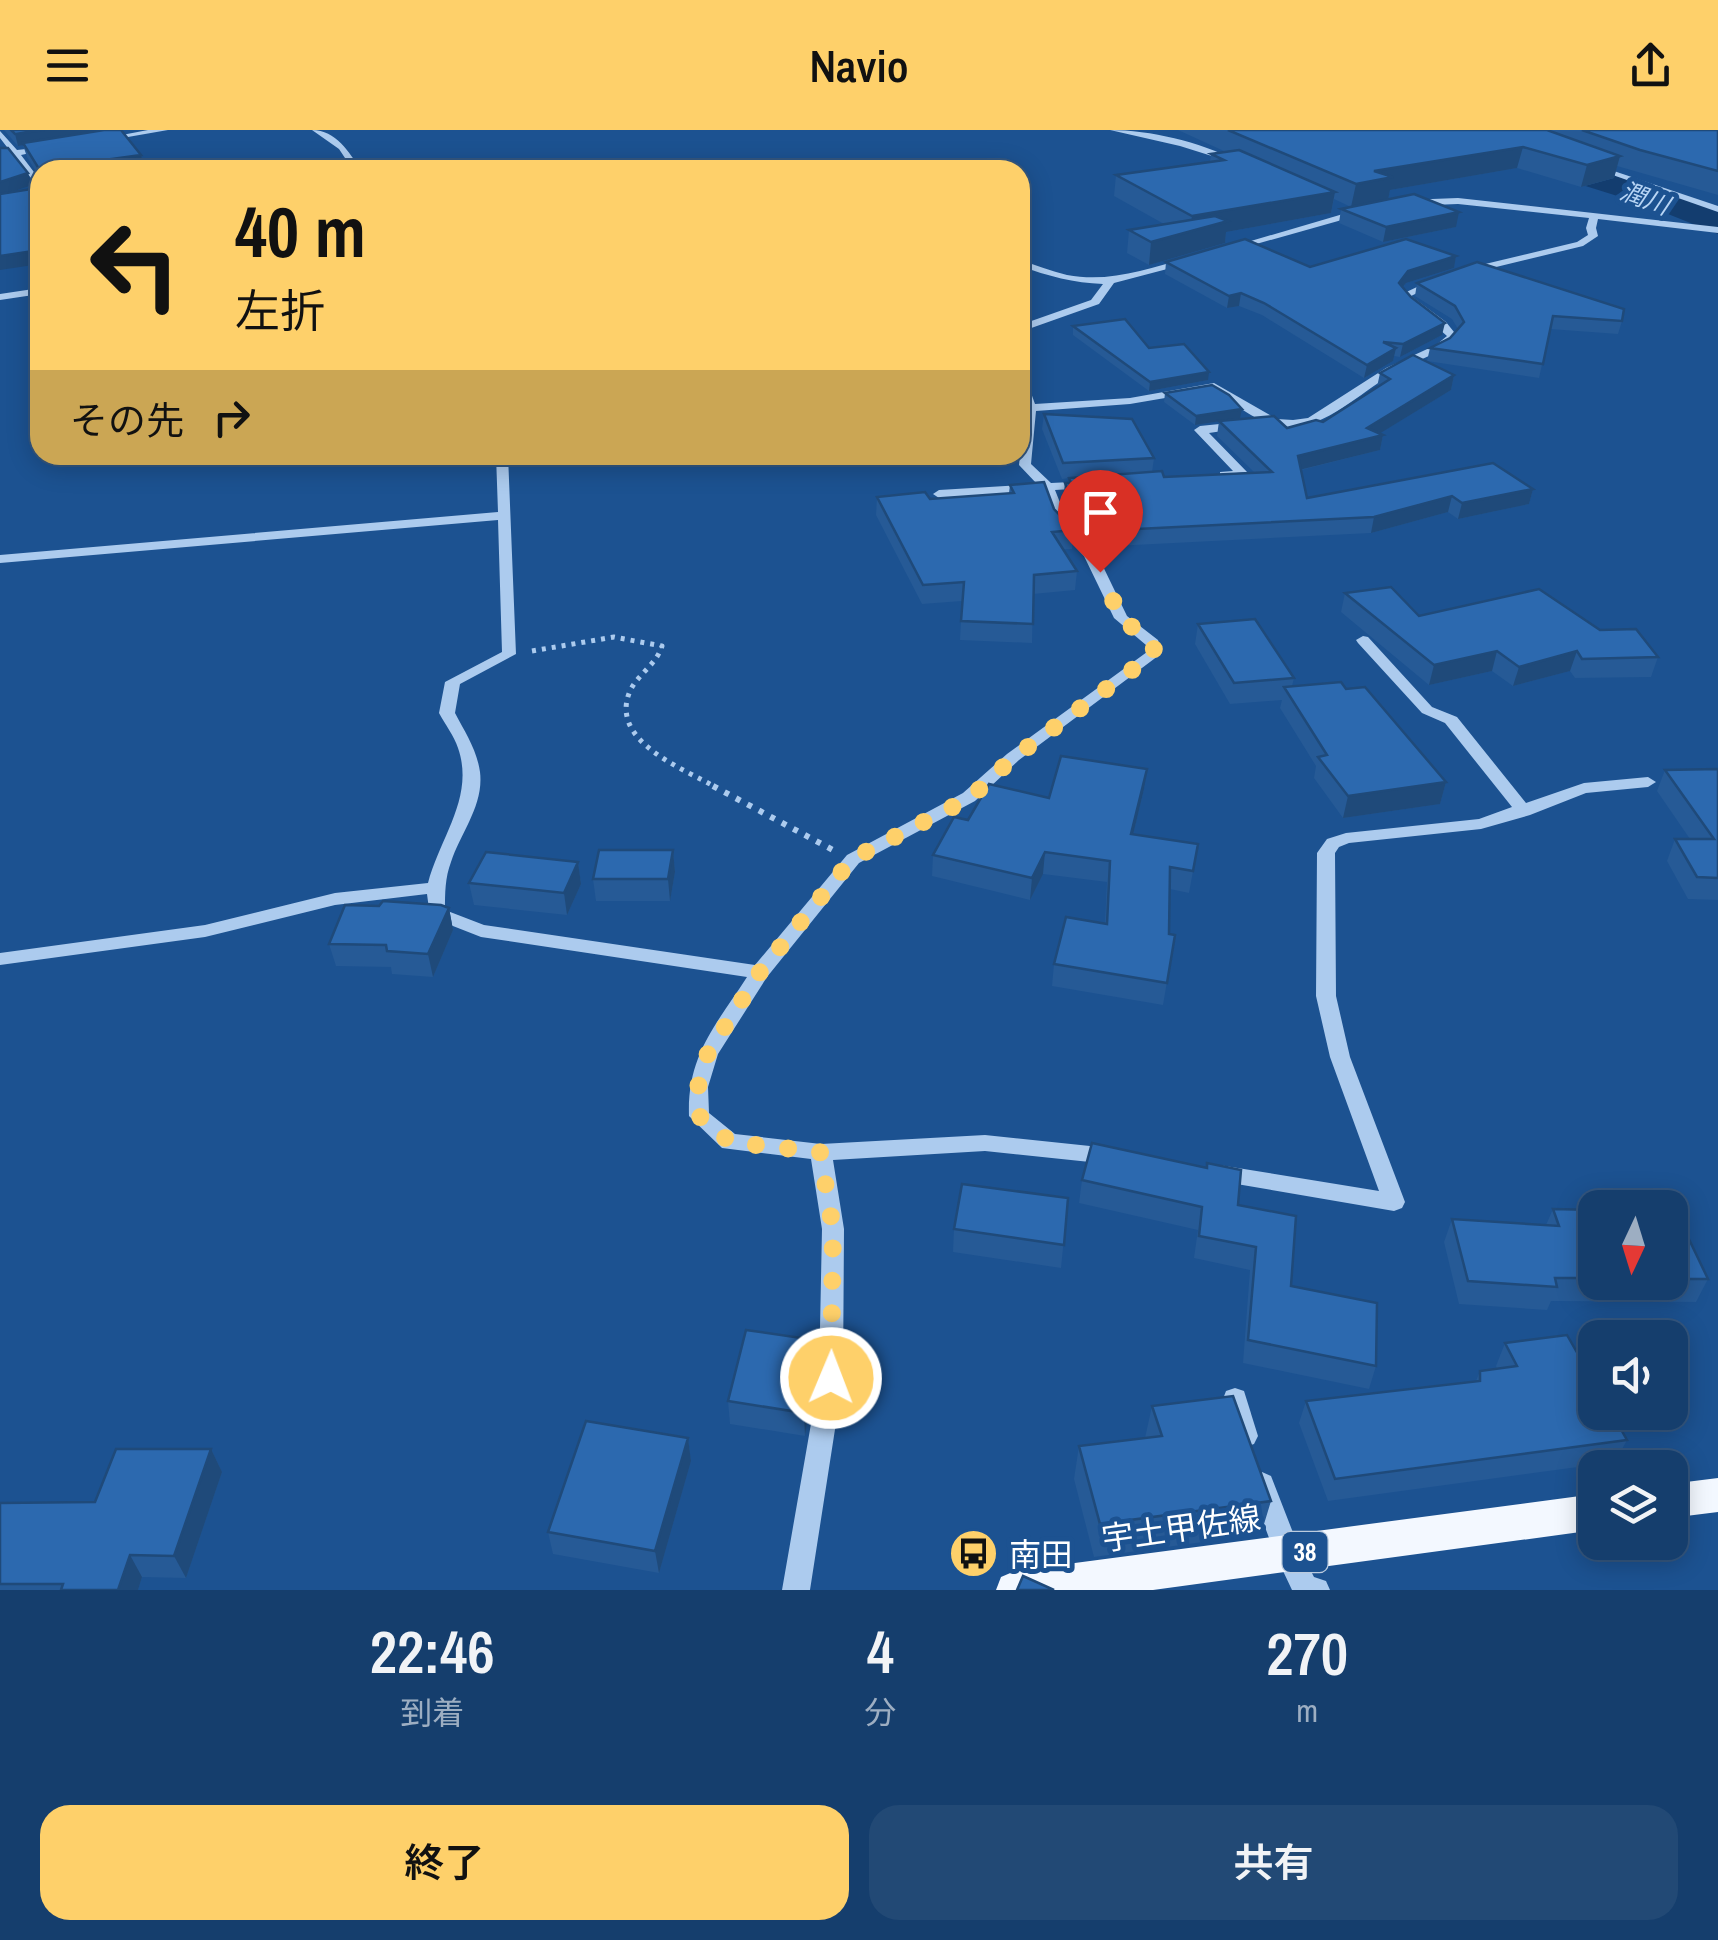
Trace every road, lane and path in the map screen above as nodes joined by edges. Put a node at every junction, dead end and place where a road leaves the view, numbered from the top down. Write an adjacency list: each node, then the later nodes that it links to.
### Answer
1 (164, 130): 5 (street)
2 (316, 130): 9 (street)
3 (1114, 130): 10 (street)
4 (0, 133): 7 (street)
5 (90, 142)
6 (52, 148): 7 (street)
7 (15, 153): 8 (street); 12 (street)
8 (0, 155)
9 (350, 160)
10 (1239, 164)
11 (1588, 164): 17 (street)
12 (30, 173)
13 (27, 196): 14 (street)
14 (30, 196)
15 (1402, 204): 20 (street)
16 (1336, 208): 19 (street)
17 (1718, 209)
18 (1368, 210): 19 (street)
19 (1350, 214): 22 (street)
20 (1594, 218): 21 (street); 31 (street)
21 (1718, 230)
22 (1220, 252)
23 (1204, 256): 25 (street)
24 (1030, 267): 25 (street)
25 (1109, 283): 28 (street)
26 (30, 292): 27 (street)
27 (0, 297)
28 (1030, 325)
29 (1031, 408): 30 (street); 31 (street)
30 (1030, 418)
31 (1274, 422): 34 (street)
32 (502, 465): 38 (street)
33 (1025, 465): 36 (street)
34 (1204, 476)
35 (1106, 483): 36 (street)
36 (1048, 487): 37 (street); 44 (street)
37 (939, 494)
38 (502, 516): 39 (street); 41 (street)
39 (0, 558)
40 (1363, 640): 43 (street)
41 (509, 654): 44 (path); 45 (street)
42 (1648, 782): 43 (street)
43 (1524, 811): 50 (street)
44 (852, 859): 47 (street)
45 (432, 888): 46 (street); 47 (street)
46 (0, 960)
47 (760, 972): 48 (street)
48 (820, 1152): 49 (street); 57 (street)
49 (1132, 1159)
50 (1207, 1171)
51 (1235, 1398): 55 (street)
52 (1718, 1495): 53 (main road)
53 (1688, 1499)
54 (1578, 1514): 55 (main road, 宇土甲佐線 / 38)
55 (1288, 1554): 56 (main road, 宇土甲佐線 / 38); 59 (street)
56 (1185, 1579): 58 (main road, 宇土甲佐線 / 38)
57 (796, 1590)
58 (1015, 1590)
59 (1316, 1590)

